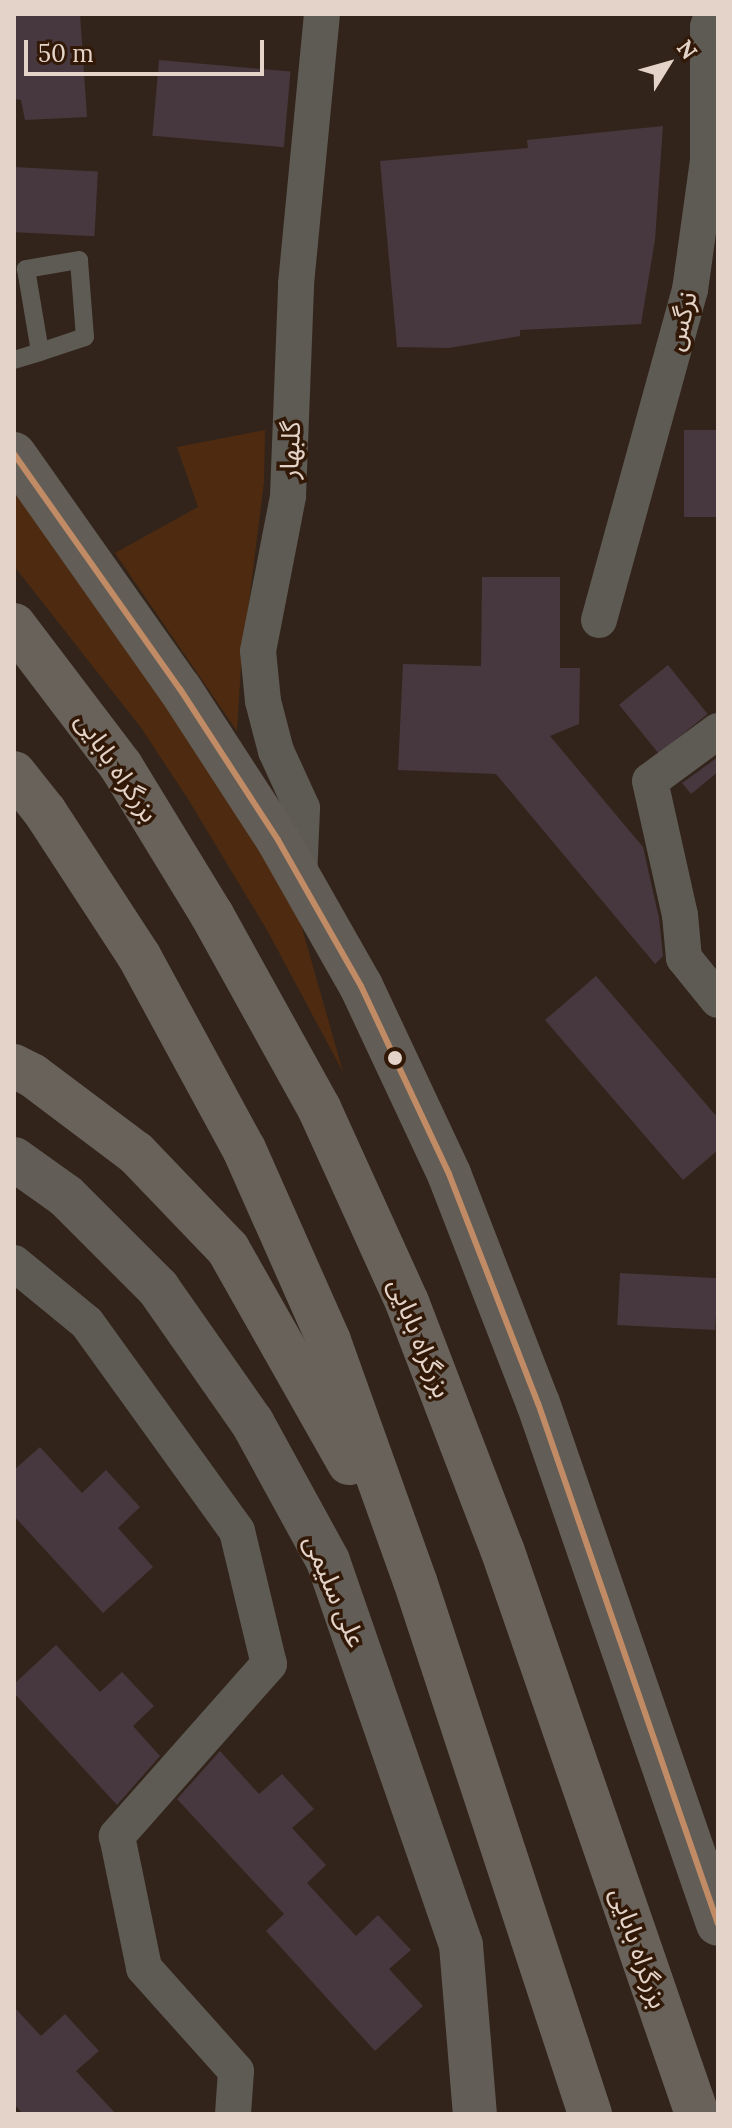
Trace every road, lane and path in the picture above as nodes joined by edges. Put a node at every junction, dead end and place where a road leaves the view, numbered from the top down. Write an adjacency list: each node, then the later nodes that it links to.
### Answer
1 (322, 14): 11 (street, گلبهار)
2 (712, 14): 3 (street, نرگس)
3 (704, 289): 7 (street, نرگس)
4 (40, 352): 4 (lane); 5 (lane)
5 (14, 360)
6 (14, 454): 11 (main road)
7 (599, 620)
8 (14, 625): 23 (highway, بزرگراه بابایی)
9 (718, 731): 12 (street)
10 (14, 773): 16 (highway)
11 (299, 878): 17 (main road)
12 (718, 1000)
13 (14, 1066): 16 (highway)
14 (14, 1159): 18 (main road, علی سلیمی)
15 (14, 1263): 19 (street)
16 (415, 1581): 22 (highway)
17 (718, 1924)
18 (471, 2045): 20 (main road, علی سلیمی); 21 (main road)
19 (233, 2114)
20 (475, 2114)
21 (504, 2114)
22 (590, 2114)
23 (697, 2114)

